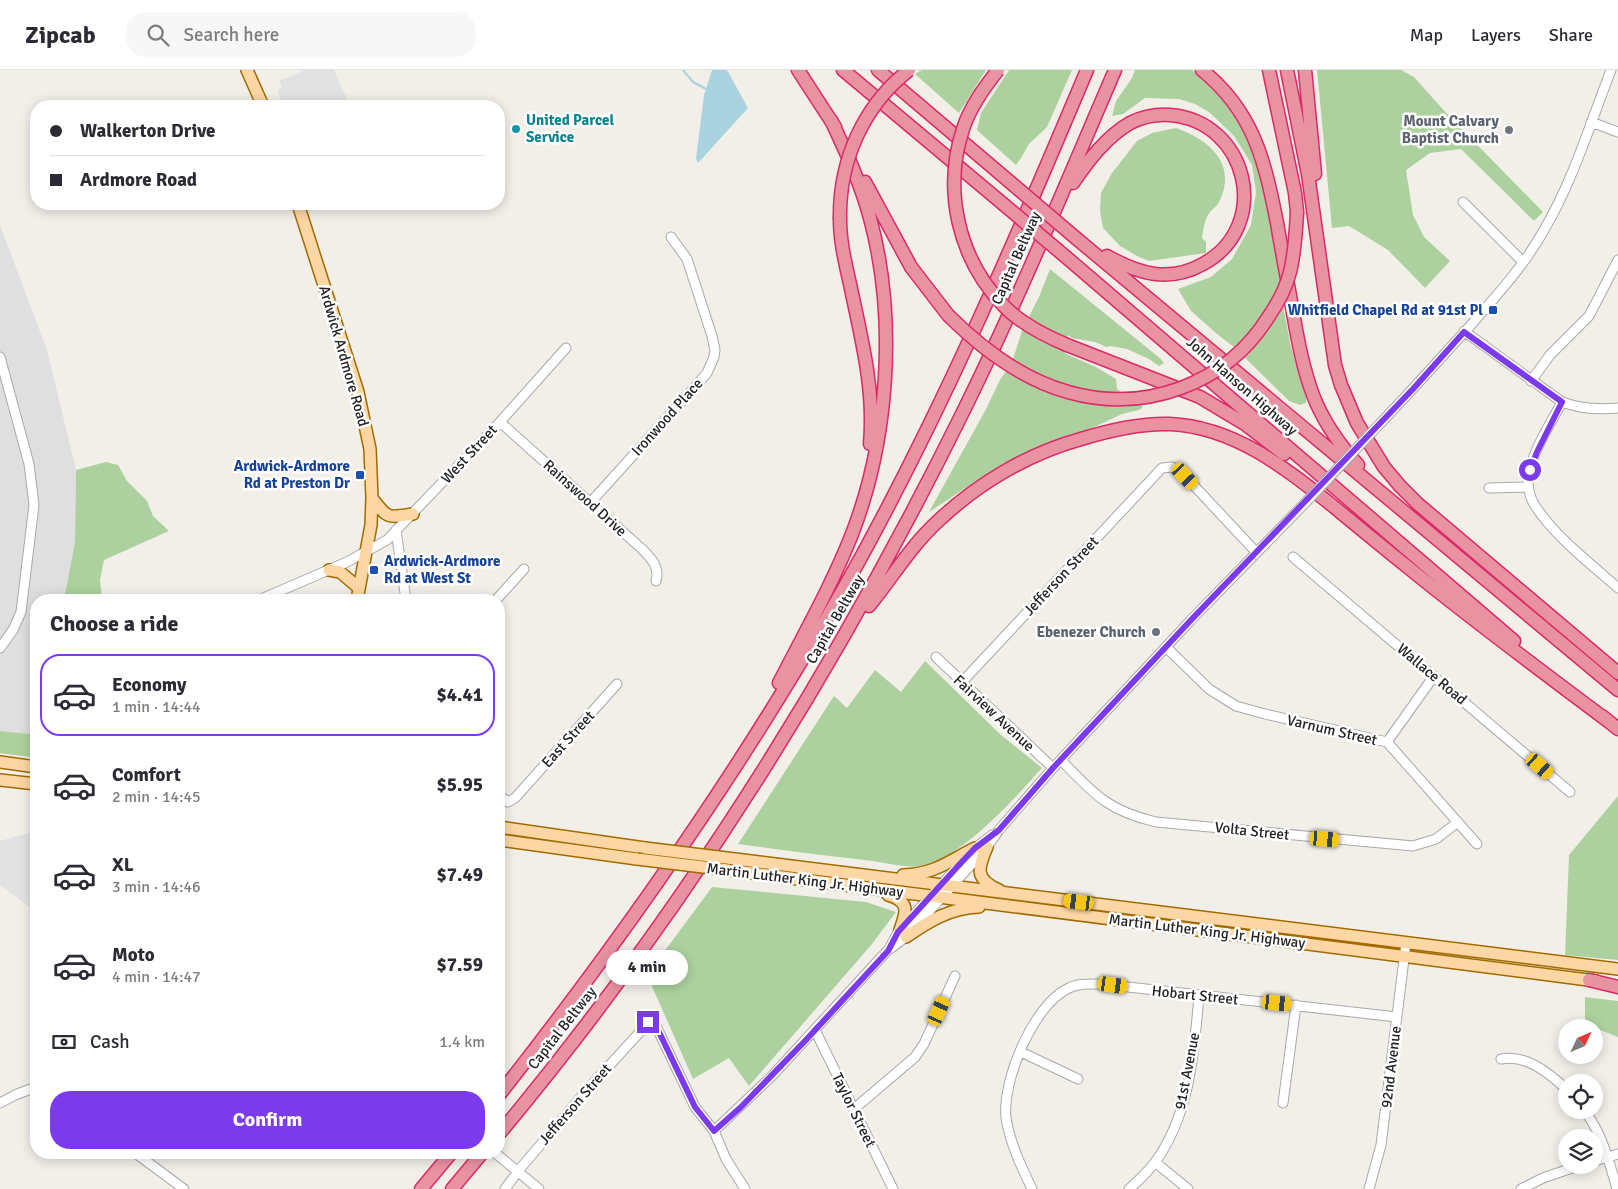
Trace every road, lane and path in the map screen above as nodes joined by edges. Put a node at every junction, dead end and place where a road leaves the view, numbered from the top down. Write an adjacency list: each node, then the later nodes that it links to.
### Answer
1 (247, 70): 14 (main road)
2 (798, 70): 15 (highway)
3 (843, 70): 40 (highway, John Hanson Highway, bridge)
4 (878, 70): 22 (highway, John Hanson Highway, bridge)
5 (909, 70): 39 (highway, bridge)
6 (998, 70): 40 (highway, bridge)
7 (1087, 70): 73 (highway, Capital Beltway)
8 (1115, 70): 20 (highway, Capital Beltway)
9 (1202, 70): 41 (highway)
10 (1269, 70): 15 (highway, bridge)
11 (1286, 70): 25 (highway)
12 (1305, 70): 25 (highway)
13 (1611, 70): 16 (street)
14 (260, 100)
15 (831, 120): 39 (highway)
16 (1591, 122): 17 (street); 24 (street)
17 (1618, 132)
18 (1463, 202): 24 (street)
19 (300, 210): 35 (main road, Ardwick Ardmore Road)
20 (1054, 213): 22 (highway); 55 (highway, Capital Beltway)
21 (671, 237): 36 (street, Ironwood Place)
22 (1077, 239): 41 (highway, John Hanson Highway)
23 (1618, 260): 29 (street)
24 (1523, 262): 26 (street)
25 (1326, 309): 54 (highway)
26 (1464, 332): 29 (street); 43 (street, bridge)
27 (566, 348): 32 (street, West Street)
28 (0, 357): 56 (street)
29 (1531, 381): 30 (street)
30 (1562, 402): 31 (street); 33 (street)
31 (1618, 408)
32 (500, 422): 36 (street, Rainswood Drive); 37 (street, West Street)
33 (1528, 487): 34 (street); 49 (street)
34 (1489, 488)
35 (372, 498): 37 (main road); 42 (main road, Ardwick Ardmore Road)
36 (590, 502): 47 (street, Rainswood Drive)
37 (413, 514): 38 (street, West Street)
38 (396, 530): 42 (street, West Street); 52 (street)
39 (852, 534): 73 (highway)
40 (1390, 535): 65 (highway, John Hanson Highway)
41 (1441, 544): 64 (highway, John Hanson Highway)
42 (365, 552): 46 (street, West Street); 48 (main road, Ardwick Ardmore Road)
43 (1256, 552): 57 (street); 62 (street, Jefferson Street)
44 (1293, 557): 61 (street, Wallace Road)
45 (524, 569): 53 (street)
46 (329, 570): 48 (main road); 50 (street, West Street)
47 (656, 581)
48 (359, 588): 51 (main road, Ardwick Ardmore Road)
49 (1618, 588)
50 (273, 594)
51 (358, 594)
52 (405, 594)
53 (501, 594)
54 (1529, 597): 59 (highway); 60 (highway)
55 (848, 631): 65 (highway); 111 (highway, Capital Beltway)
56 (1, 644)
57 (1166, 647): 67 (street, Varnum Street); 68 (street)
58 (936, 657): 62 (street, Fairview Avenue)
59 (1618, 667)
60 (1618, 673)
61 (1434, 676): 67 (street); 75 (street, Wallace Road)
62 (962, 682): 71 (street, Fairview Avenue)
63 (617, 684): 76 (street, East Street)
64 (1618, 690)
65 (1608, 721): 66 (highway, John Hanson Highway)
66 (1618, 729)
67 (1386, 742): 77 (street, Varnum Street)
68 (1061, 760): 71 (street); 77 (street, Volta Street)
69 (0, 762): 70 (main road)
70 (30, 767)
71 (1053, 768): 79 (street)
72 (0, 780): 74 (main road)
73 (726, 781): 105 (highway, Capital Beltway)
74 (30, 783)
75 (1570, 792)
76 (505, 800)
77 (1458, 822): 81 (street, Varnum Street)
78 (505, 829): 84 (main road, Martin Luther King Jr. Highway, bridge)
79 (999, 830): 82 (street); 83 (street)
80 (505, 841): 86 (main road, Martin Luther King Jr. Highway, bridge)
81 (1477, 844)
82 (987, 847): 85 (street); 87 (main road)
83 (975, 848): 84 (main road); 85 (street)
84 (871, 875): 85 (main road, Martin Luther King Jr. Highway)
85 (946, 886): 87 (main road, Martin Luther King Jr. Highway); 88 (street)
86 (867, 889): 88 (main road, Martin Luther King Jr. Highway); 90 (main road)
87 (1005, 892): 91 (main road, Martin Luther King Jr. Highway)
88 (936, 897): 89 (main road, Martin Luther King Jr. Highway); 90 (street)
89 (1012, 906): 90 (main road); 92 (main road, Martin Luther King Jr. Highway)
90 (903, 933): 100 (street)
91 (1406, 943): 92 (street, 92nd Avenue); 93 (main road, Martin Luther King Jr. Highway)
92 (1405, 956): 95 (main road, Martin Luther King Jr. Highway); 99 (street, 92nd Avenue)
93 (1618, 969)
94 (955, 976): 109 (street)
95 (1589, 980): 96 (highway)
96 (1618, 985)
97 (1199, 996): 98 (street, Hobart Street); 101 (street, Hobart Street); 120 (street, 91st Avenue)
98 (1296, 1005): 99 (street, Hobart Street); 108 (street)
99 (1397, 1017): 133 (street, 92nd Avenue)
100 (815, 1030): 109 (street, Taylor Street); 112 (street)
101 (1021, 1052): 103 (street); 130 (street, Hobart Street)
102 (1501, 1059): 104 (street)
103 (1078, 1079)
104 (1558, 1082)
105 (505, 1087)
106 (30, 1089): 107 (street)
107 (0, 1104)
108 (1283, 1104)
109 (854, 1109): 129 (street, Taylor Street)
110 (1590, 1119): 114 (street)
111 (505, 1126)
112 (714, 1131): 121 (street, Jefferson Street); 128 (street)
113 (1618, 1154): 114 (street)
114 (1608, 1158): 119 (street); 135 (street)
115 (143, 1159): 123 (street)
116 (446, 1159): 124 (highway)
117 (477, 1159): 125 (highway)
118 (502, 1159): 121 (street)
119 (1603, 1159)
120 (1155, 1162): 131 (street, 91st Avenue); 132 (street)
121 (518, 1171): 126 (street, Jefferson Street); 127 (street)
122 (1558, 1173): 134 (street)
123 (184, 1189)
124 (421, 1189)
125 (452, 1189)
126 (505, 1189)
127 (539, 1189)
128 (745, 1189)
129 (893, 1189)
130 (1032, 1189)
131 (1129, 1189)
132 (1188, 1189)
133 (1369, 1189)
134 (1522, 1189)
135 (1617, 1189)

